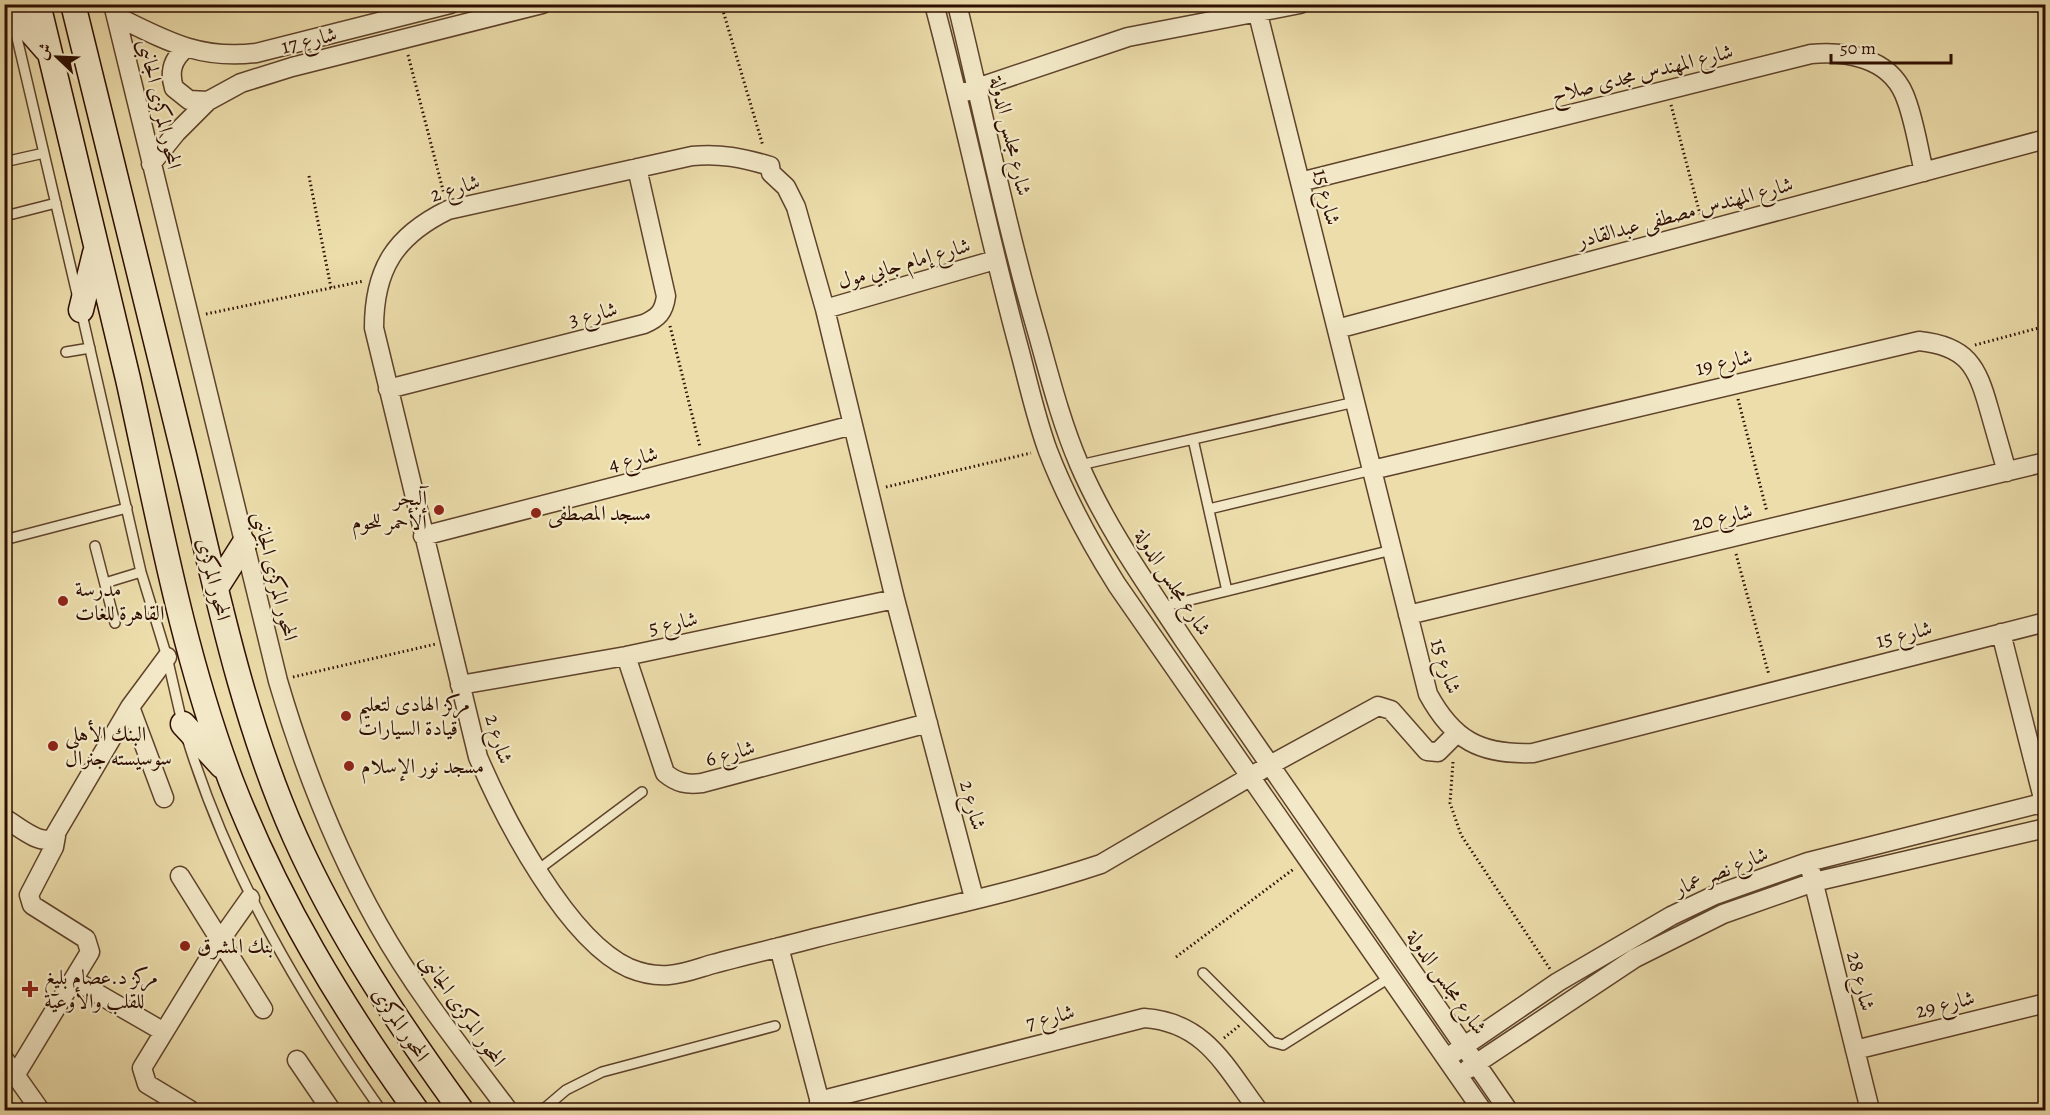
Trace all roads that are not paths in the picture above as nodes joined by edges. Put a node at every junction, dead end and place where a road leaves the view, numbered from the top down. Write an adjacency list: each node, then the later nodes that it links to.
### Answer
1 (38, 4): 12 (main road, المحور المركزى)
2 (74, 4): 49 (main road, المحور المركزى)
3 (450, 4): 11 (street, شارع 17)
4 (542, 4): 15 (street, شارع 17)
5 (934, 4): 14 (street, شارع مجلس الدولة)
6 (957, 4): 13 (street, شارع مجلس الدولة)
7 (1300, 4): 10 (street)
8 (9, 6): 12 (main road); 17 (lane)
9 (114, 10): 11 (street, شارع 17); 19 (street, المحور المركزى الجانبى)
10 (1258, 14): 13 (street); 22 (street, شارع 15)
11 (185, 49): 15 (street)
12 (49, 52): 25 (main road, المحور المركزى)
13 (977, 88): 14 (street); 37 (street, شارع مجلس الدولة)
14 (958, 94): 26 (street, شارع مجلس الدولة)
15 (208, 101): 19 (street, شارع 17)
16 (2046, 139): 21 (street, شارع المهندس مصطفى عبدالقادر)
17 (44, 153): 18 (lane); 23 (lane)
18 (4, 162)
19 (151, 164): 44 (street, المحور المركزى الجانبى)
20 (637, 168): 27 (street, شارع 2); 32 (street, شارع 2); 32 (street, شارع 3)
21 (1924, 172): 22 (street, شارع المهندس مجدى صلاح); 29 (street, شارع المهندس مصطفى عبدالقادر)
22 (1300, 182): 29 (street, شارع 15)
23 (56, 203): 24 (lane); 28 (lane)
24 (13, 214)
25 (96, 248): 28 (main road); 65 (main road, المحور المركزى)
26 (995, 260): 27 (street, شارع إمام جابي مول); 66 (street, شارع مجلس الدولة)
27 (825, 309): 34 (street, شارع 2)
28 (81, 310): 30 (lane)
29 (1337, 329): 33 (street, شارع 15)
30 (90, 348): 31 (lane); 40 (lane)
31 (66, 352)
32 (388, 389): 42 (street, شارع 2)
33 (1355, 402): 35 (lane); 38 (street, شارع 15)
34 (853, 425): 42 (street, شارع 4); 51 (street, شارع 2)
35 (1193, 439): 37 (lane); 41 (lane)
36 (2046, 462): 39 (street, شارع 20)
37 (1080, 465): 52 (street, شارع مجلس الدولة)
38 (1372, 470): 39 (street, شارع 19); 41 (lane); 46 (street, شارع 15)
39 (2007, 472): 53 (street, شارع 20)
40 (127, 508): 43 (lane); 47 (lane)
41 (1209, 509): 50 (lane)
42 (423, 536): 59 (street, شارع 2)
43 (4, 540)
44 (244, 544): 49 (main road); 106 (street, المحور المركزى الجانبى)
45 (95, 546): 48 (lane)
46 (1392, 550): 50 (lane); 53 (street, شارع 15)
47 (141, 572): 48 (lane); 58 (lane)
48 (105, 583): 55 (lane)
49 (216, 588): 94 (main road, المحور المركزى)
50 (1227, 591): 52 (lane)
51 (895, 598): 57 (street, شارع 5); 61 (street, شارع 2)
52 (1161, 607): 64 (street, شارع مجلس الدولة)
53 (1408, 615): 63 (street, شارع 15)
54 (2046, 622): 56 (street, شارع 15)
55 (115, 623)
56 (2001, 633): 63 (street, شارع 15); 69 (street)
57 (626, 656): 59 (street, شارع 5); 61 (street, شارع 6)
58 (167, 657): 60 (street); 62 (lane)
59 (460, 685): 74 (street, شارع 2)
60 (130, 708): 68 (street); 72 (street)
61 (928, 723): 78 (street, شارع 2)
62 (183, 724): 65 (main road); 77 (lane)
63 (1459, 735): 64 (street, شارع 2)
64 (1270, 765): 66 (street, شارع 2); 88 (street, شارع مجلس الدولة)
65 (228, 772): 103 (main road, المحور المركزى)
66 (1252, 777): 78 (street, شارع 2); 82 (street, شارع مجلس الدولة)
67 (642, 792): 74 (lane)
68 (164, 798)
69 (2045, 805): 73 (street, شارع نصر عمار)
70 (4, 818): 72 (street)
71 (2046, 828): 76 (street, شارع نصر عمار)
72 (56, 836): 83 (street)
73 (1809, 862): 76 (street, شارع 28); 88 (street, شارع نصر عمار)
74 (539, 869): 80 (street, شارع 2)
75 (180, 876): 79 (street)
76 (1814, 882): 89 (street, شارع 28); 93 (street, شارع نصر عمار)
77 (250, 898): 79 (street); 102 (lane)
78 (974, 898): 80 (street, شارع 2)
79 (221, 939): 85 (street); 87 (street)
80 (779, 947): 97 (street, شارع 7)
81 (1203, 973): 82 (lane)
82 (1389, 978): 91 (street, شارع مجلس الدولة)
83 (74, 980): 87 (street); 95 (street)
84 (2046, 1003): 89 (street, شارع 29)
85 (263, 1009)
86 (775, 1026): 98 (lane)
87 (164, 1032): 100 (street)
88 (1464, 1046): 91 (street, شارع نصر عمار); 93 (street, شارع مجلس الدولة)
89 (1855, 1050): 110 (street, شارع 28)
90 (4, 1059): 95 (street)
91 (1448, 1059): 96 (street, شارع مجلس الدولة)
92 (297, 1060): 101 (street)
93 (1476, 1063): 96 (street, شارع نصر عمار); 109 (street, شارع مجلس الدولة)
94 (432, 1071): 104 (main road); 105 (main road, المحور المركزى)
95 (16, 1074): 99 (street)
96 (1459, 1075): 108 (street, شارع مجلس الدولة)
97 (820, 1106): 107 (street, شارع 7)
98 (547, 1109)
99 (40, 1110)
100 (190, 1110)
101 (331, 1110)
102 (381, 1110)
103 (416, 1110)
104 (446, 1110)
105 (461, 1110)
106 (508, 1110)
107 (1258, 1110)
108 (1482, 1110)
109 (1508, 1110)
110 (1870, 1110)

